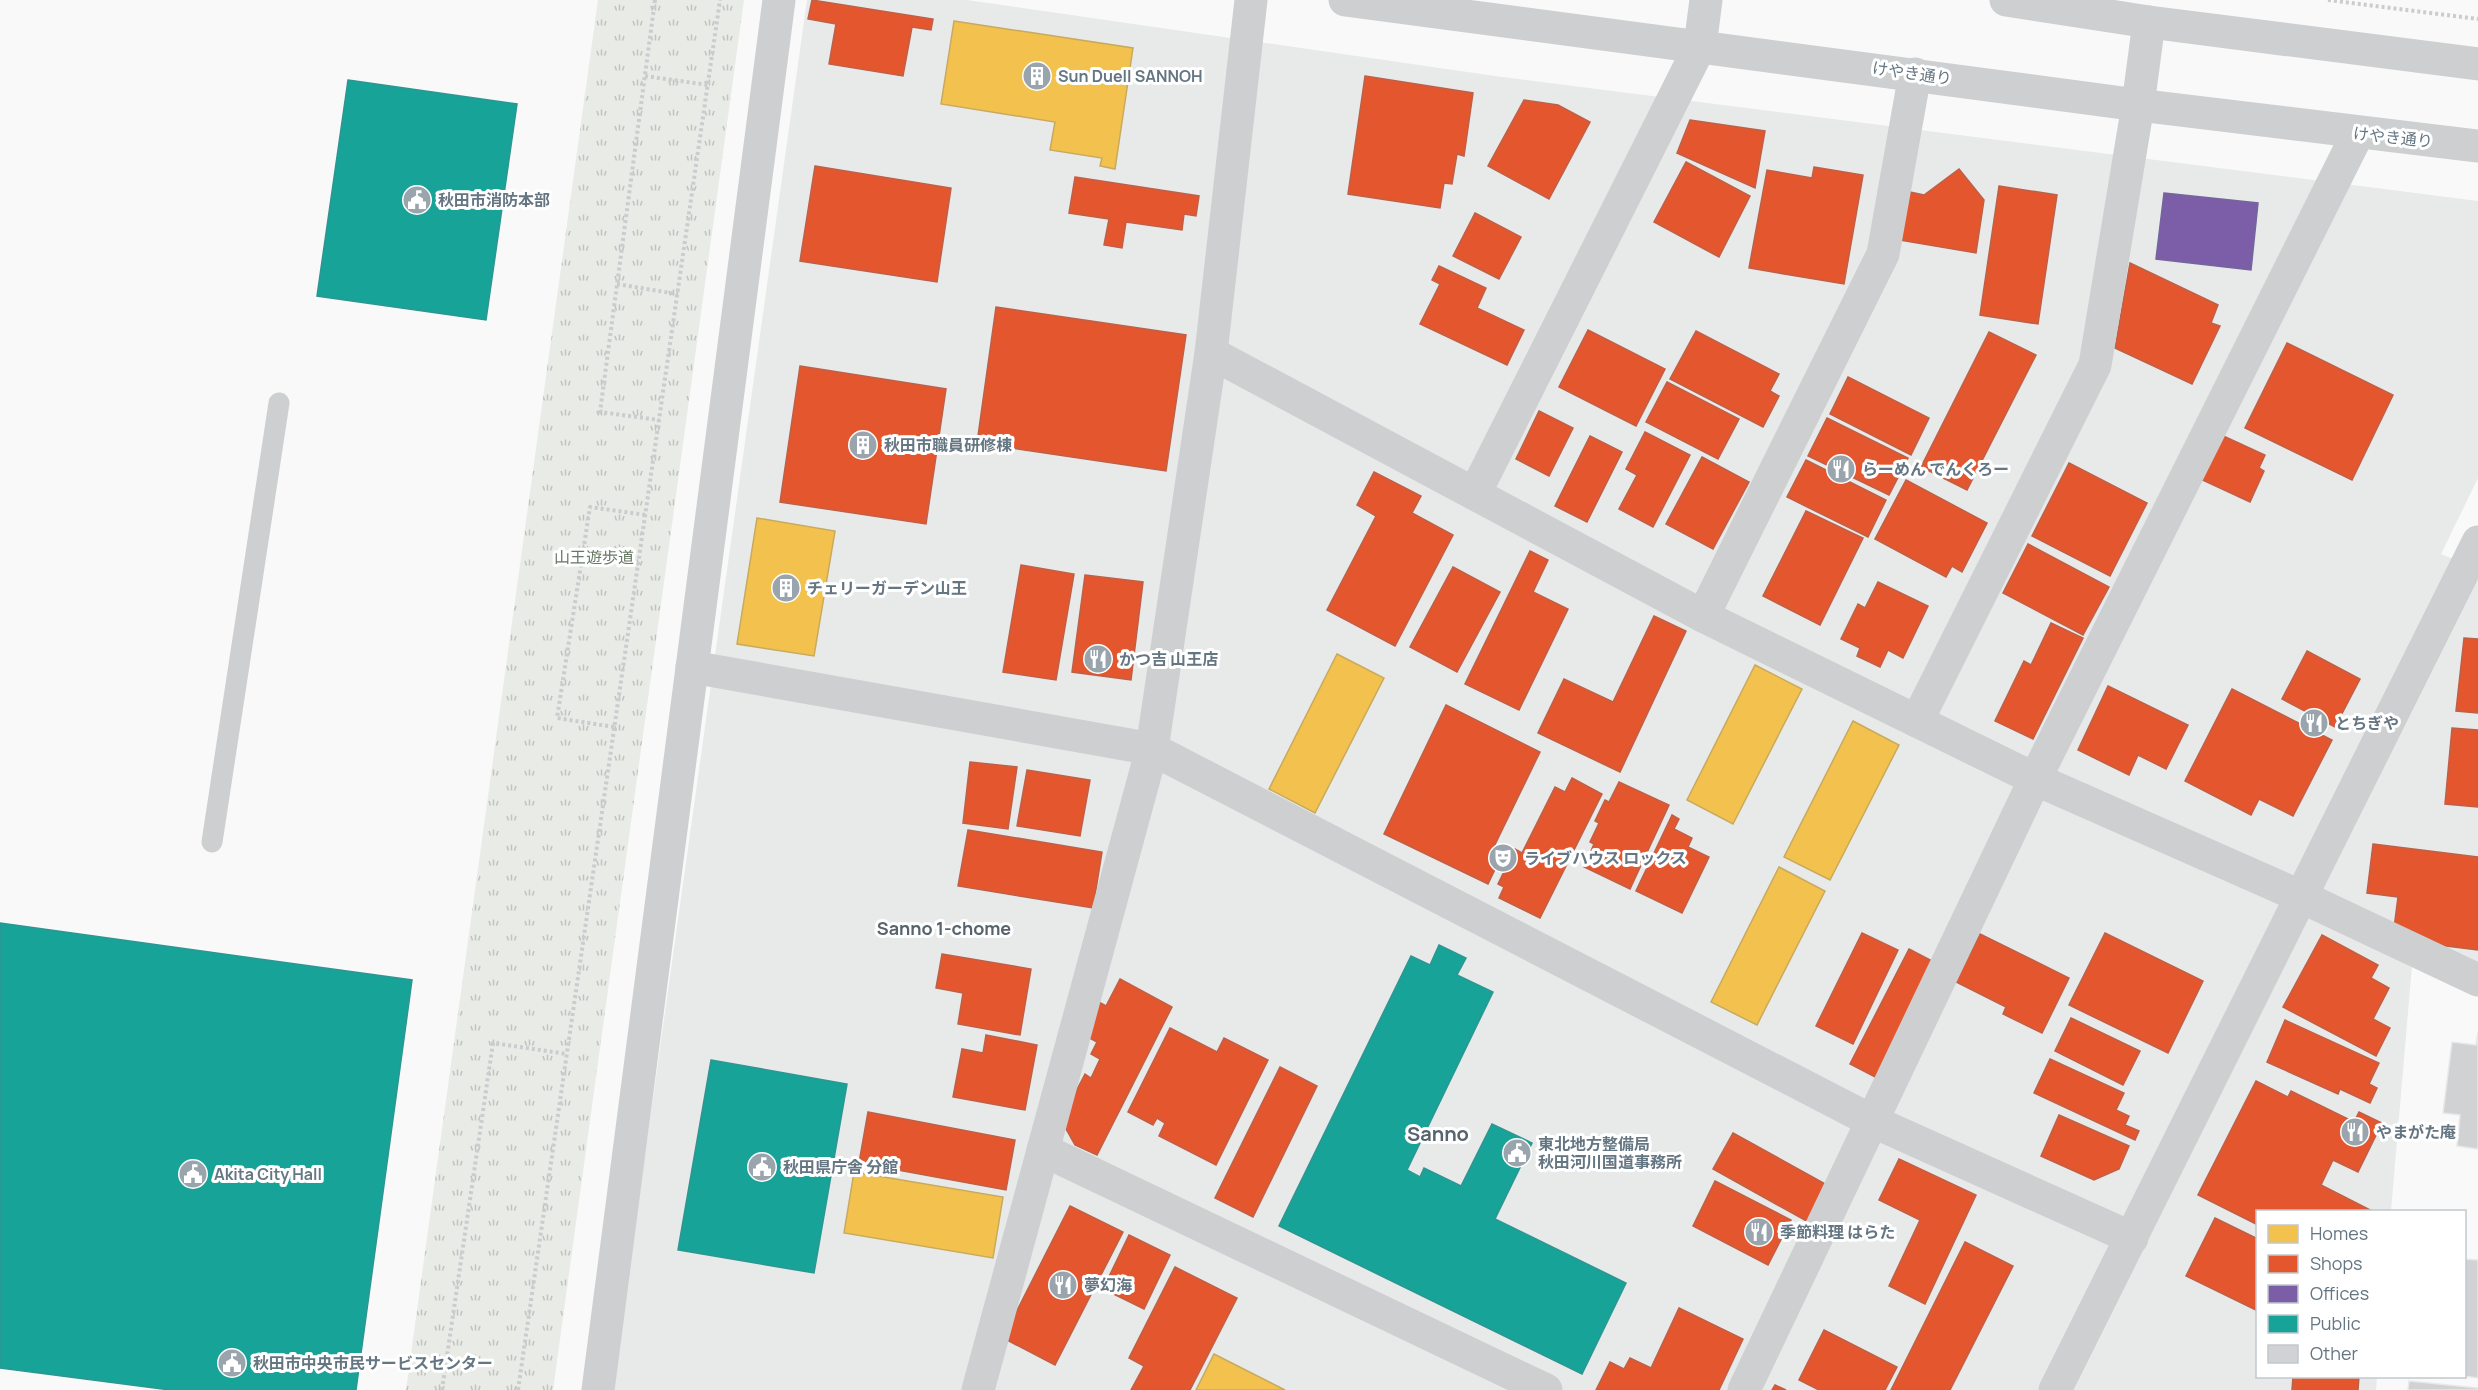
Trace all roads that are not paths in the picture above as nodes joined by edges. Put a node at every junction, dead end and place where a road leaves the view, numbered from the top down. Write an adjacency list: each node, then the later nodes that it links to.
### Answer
1 (780, 0): 18 (street)
2 (1251, 0): 13 (street)
3 (1345, 0): 7 (street, けやき通り)
4 (1706, 0): 7 (street)
5 (2006, 0): 6 (street)
6 (2149, 22): 8 (street); 10 (street)
7 (1700, 46): 9 (street, けやき通り); 15 (street)
8 (2478, 64)
9 (1915, 74): 10 (street, けやき通り); 17 (street)
10 (2138, 105): 11 (street, けやき通り); 19 (street)
11 (2358, 133): 12 (street, けやき通り); 21 (street)
12 (2478, 146)
13 (1211, 352): 15 (street); 20 (street)
14 (279, 403): 22 (lane)
15 (1475, 493): 17 (street)
16 (2478, 542): 23 (street)
17 (1703, 616): 19 (street)
18 (692, 668): 20 (street); 29 (street)
19 (1917, 721): 21 (street)
20 (1152, 749): 25 (street); 26 (street)
21 (2035, 779): 23 (street); 25 (street)
22 (212, 842)
23 (2302, 897): 24 (street); 27 (street)
24 (2478, 980)
25 (1872, 1121): 27 (street); 32 (street)
26 (1043, 1150): 28 (street); 30 (street)
27 (2132, 1238): 33 (street)
28 (1496, 1379): 31 (street)
29 (598, 1390)
30 (978, 1390)
31 (1546, 1390)
32 (1744, 1390)
33 (2055, 1390)

